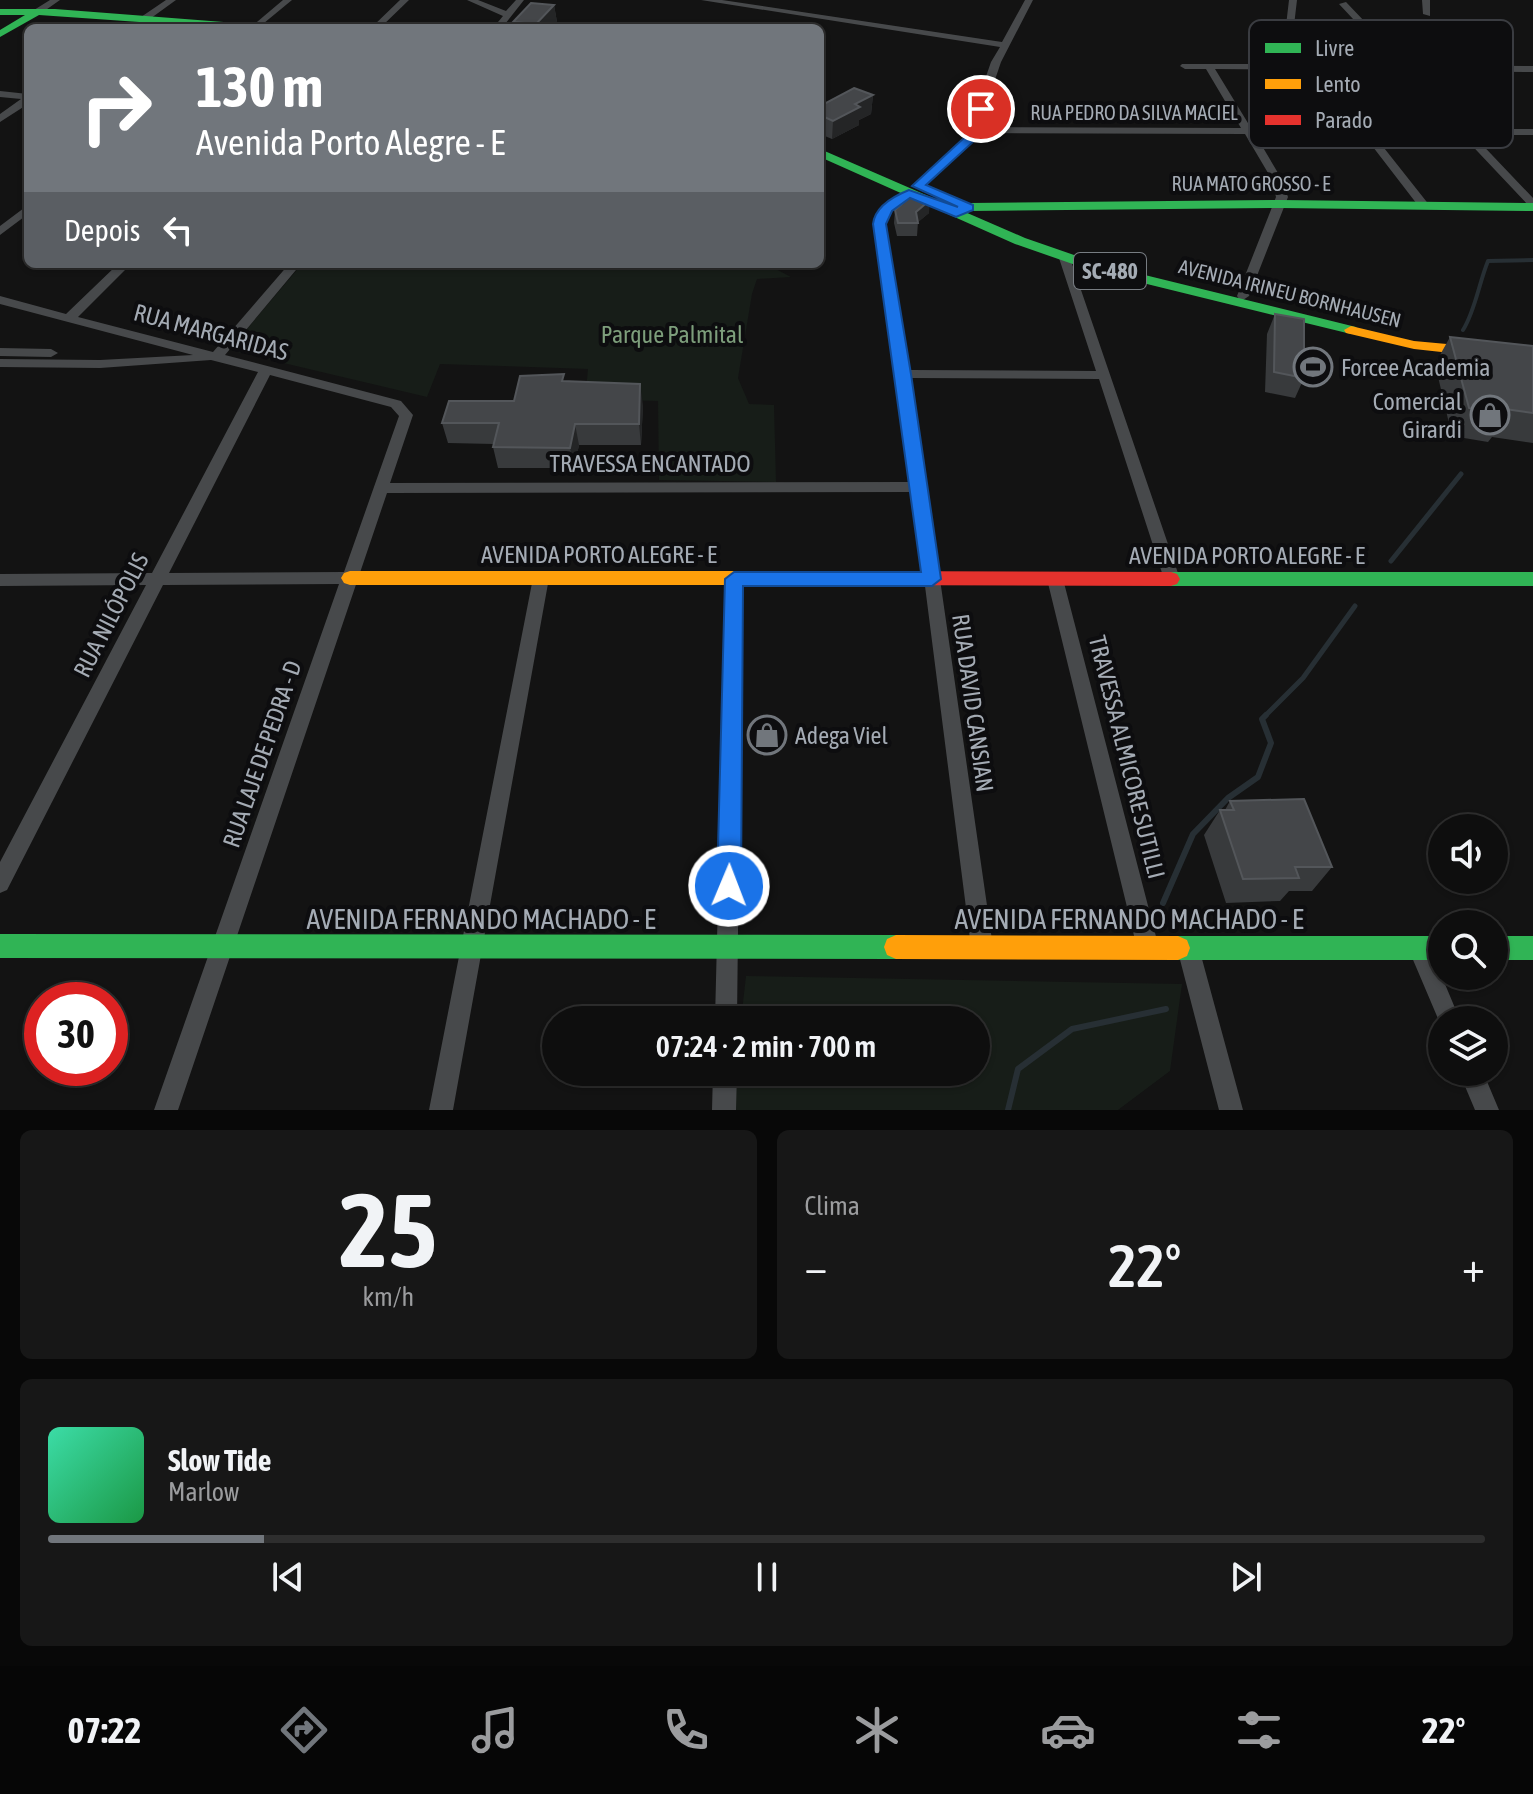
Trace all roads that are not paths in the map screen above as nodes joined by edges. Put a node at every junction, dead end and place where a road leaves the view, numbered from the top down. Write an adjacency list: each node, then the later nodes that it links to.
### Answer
1 (56, 0): 16 (street)
2 (172, 0): 21 (street)
3 (288, 0): 23 (street)
4 (405, 0): 24 (street)
5 (471, 0): 18 (street)
6 (520, 0): 18 (street)
7 (705, 0): 14 (street)
8 (762, 0): 14 (street)
9 (1014, 0): 12 (street)
10 (1293, 0): 19 (street)
11 (1426, 0): 17 (street)
12 (1028, 1): 27 (street)
13 (1343, 4): 20 (street)
14 (754, 8): 27 (street)
15 (0, 11): 16 (street)
16 (37, 12): 21 (street); 26 (street)
17 (1427, 14)
18 (508, 15): 25 (street)
19 (1291, 20)
20 (1358, 20)
21 (138, 23): 22 (street)
22 (161, 24)
23 (258, 24)
24 (379, 24)
25 (500, 24)
26 (0, 34)
27 (1004, 45): 37 (street)
28 (1185, 66): 29 (street)
29 (1209, 66): 30 (street); 38 (street)
30 (1249, 67)
31 (1513, 69): 32 (street)
32 (1533, 69)
33 (0, 94): 34 (street)
34 (24, 97)
35 (24, 101): 36 (street)
36 (0, 119)
37 (975, 130): 38 (street, RUA PEDRO DA SILVA MACIEL); 45 (street)
38 (1246, 131): 39 (street)
39 (1249, 136)
40 (824, 145): 45 (street, AVENIDA IRINEU BORNHAUSEN / SC-480)
41 (1257, 148): 46 (street)
42 (1377, 148): 47 (street)
43 (1479, 148): 48 (street)
44 (824, 155): 45 (street, AVENIDA IRINEU BORNHAUSEN / SC-480)
45 (913, 190): 49 (street, AVENIDA IRINEU BORNHAUSEN / SC-480); 66 (street, RUA DAVID CANSIAN)
46 (1280, 204): 47 (street, RUA MATO GROSSO - E); 49 (street, RUA MATO GROSSO - E); 56 (street)
47 (1424, 206): 48 (street, RUA MATO GROSSO - E)
48 (1533, 206)
49 (962, 210): 52 (street, AVENIDA IRINEU BORNHAUSEN / SC-480); 56 (street, AVENIDA IRINEU BORNHAUSEN / SC-480)
50 (24, 211): 51 (street)
51 (0, 232)
52 (1065, 258): 56 (street, AVENIDA IRINEU BORNHAUSEN / SC-480); 67 (street)
53 (121, 268): 57 (street)
54 (292, 268): 62 (street)
55 (0, 300): 57 (street, RUA MARGARIDAS)
56 (1242, 300): 59 (street, AVENIDA IRINEU BORNHAUSEN / SC-480); 63 (street, AVENIDA IRINEU BORNHAUSEN / SC-480)
57 (69, 318): 58 (street, RUA MARGARIDAS)
58 (152, 338): 61 (street); 62 (street, RUA MARGARIDAS)
59 (1533, 347)
60 (0, 352): 61 (street)
61 (134, 356): 62 (street)
62 (216, 357): 64 (street); 65 (street, RUA MARGARIDAS)
63 (1533, 357)
64 (0, 363)
65 (266, 370): 68 (street, RUA MARGARIDAS); 73 (street, RUA NILÓPOLIS)
66 (904, 374): 67 (street); 69 (street, RUA DAVID CANSIAN)
67 (1104, 375): 77 (street)
68 (406, 415): 70 (street, RUA LAJE DE PEDRA - D)
69 (919, 487): 70 (street, TRAVESSA ENCANTADO); 75 (street, RUA DAVID CANSIAN)
70 (380, 488): 71 (street, RUA LAJE DE PEDRA - D)
71 (350, 578): 72 (street, AVENIDA PORTO ALEGRE - E); 73 (street, AVENIDA PORTO ALEGRE - E); 82 (street, RUA LAJE DE PEDRA - D)
72 (541, 578): 74 (street, AVENIDA PORTO ALEGRE - E); 83 (street)
73 (157, 579): 79 (street, AVENIDA PORTO ALEGRE - E); 80 (street, RUA NILÓPOLIS)
74 (734, 579): 75 (street, AVENIDA PORTO ALEGRE - E); 84 (street)
75 (932, 579): 76 (street, AVENIDA PORTO ALEGRE - E); 85 (street, RUA DAVID CANSIAN)
76 (1055, 579): 77 (street, AVENIDA PORTO ALEGRE - E); 86 (street, TRAVESSA ALMICORE SUTILLI)
77 (1172, 579): 78 (street, AVENIDA PORTO ALEGRE - E)
78 (1533, 579)
79 (0, 580)
80 (0, 883)
81 (0, 946): 82 (street, AVENIDA FERNANDO MACHADO - E)
82 (224, 947): 83 (street, AVENIDA FERNANDO MACHADO - E); 96 (street, RUA LAJE DE PEDRA - D)
83 (471, 947): 84 (street, AVENIDA FERNANDO MACHADO - E); 97 (street)
84 (728, 947): 85 (street, AVENIDA FERNANDO MACHADO - E); 92 (street)
85 (982, 947): 86 (street, AVENIDA FERNANDO MACHADO - E)
86 (1148, 948): 87 (street, AVENIDA FERNANDO MACHADO - E)
87 (1188, 948): 88 (street, AVENIDA FERNANDO MACHADO - E); 99 (street)
88 (1419, 948): 89 (street, AVENIDA FERNANDO MACHADO - E); 93 (street)
89 (1428, 948)
90 (1508, 948): 91 (street)
91 (1533, 948)
92 (726, 1006)
93 (1443, 1006)
94 (725, 1086): 98 (street)
95 (1477, 1086): 100 (street)
96 (166, 1110)
97 (441, 1110)
98 (724, 1110)
99 (1231, 1110)
100 (1487, 1110)

